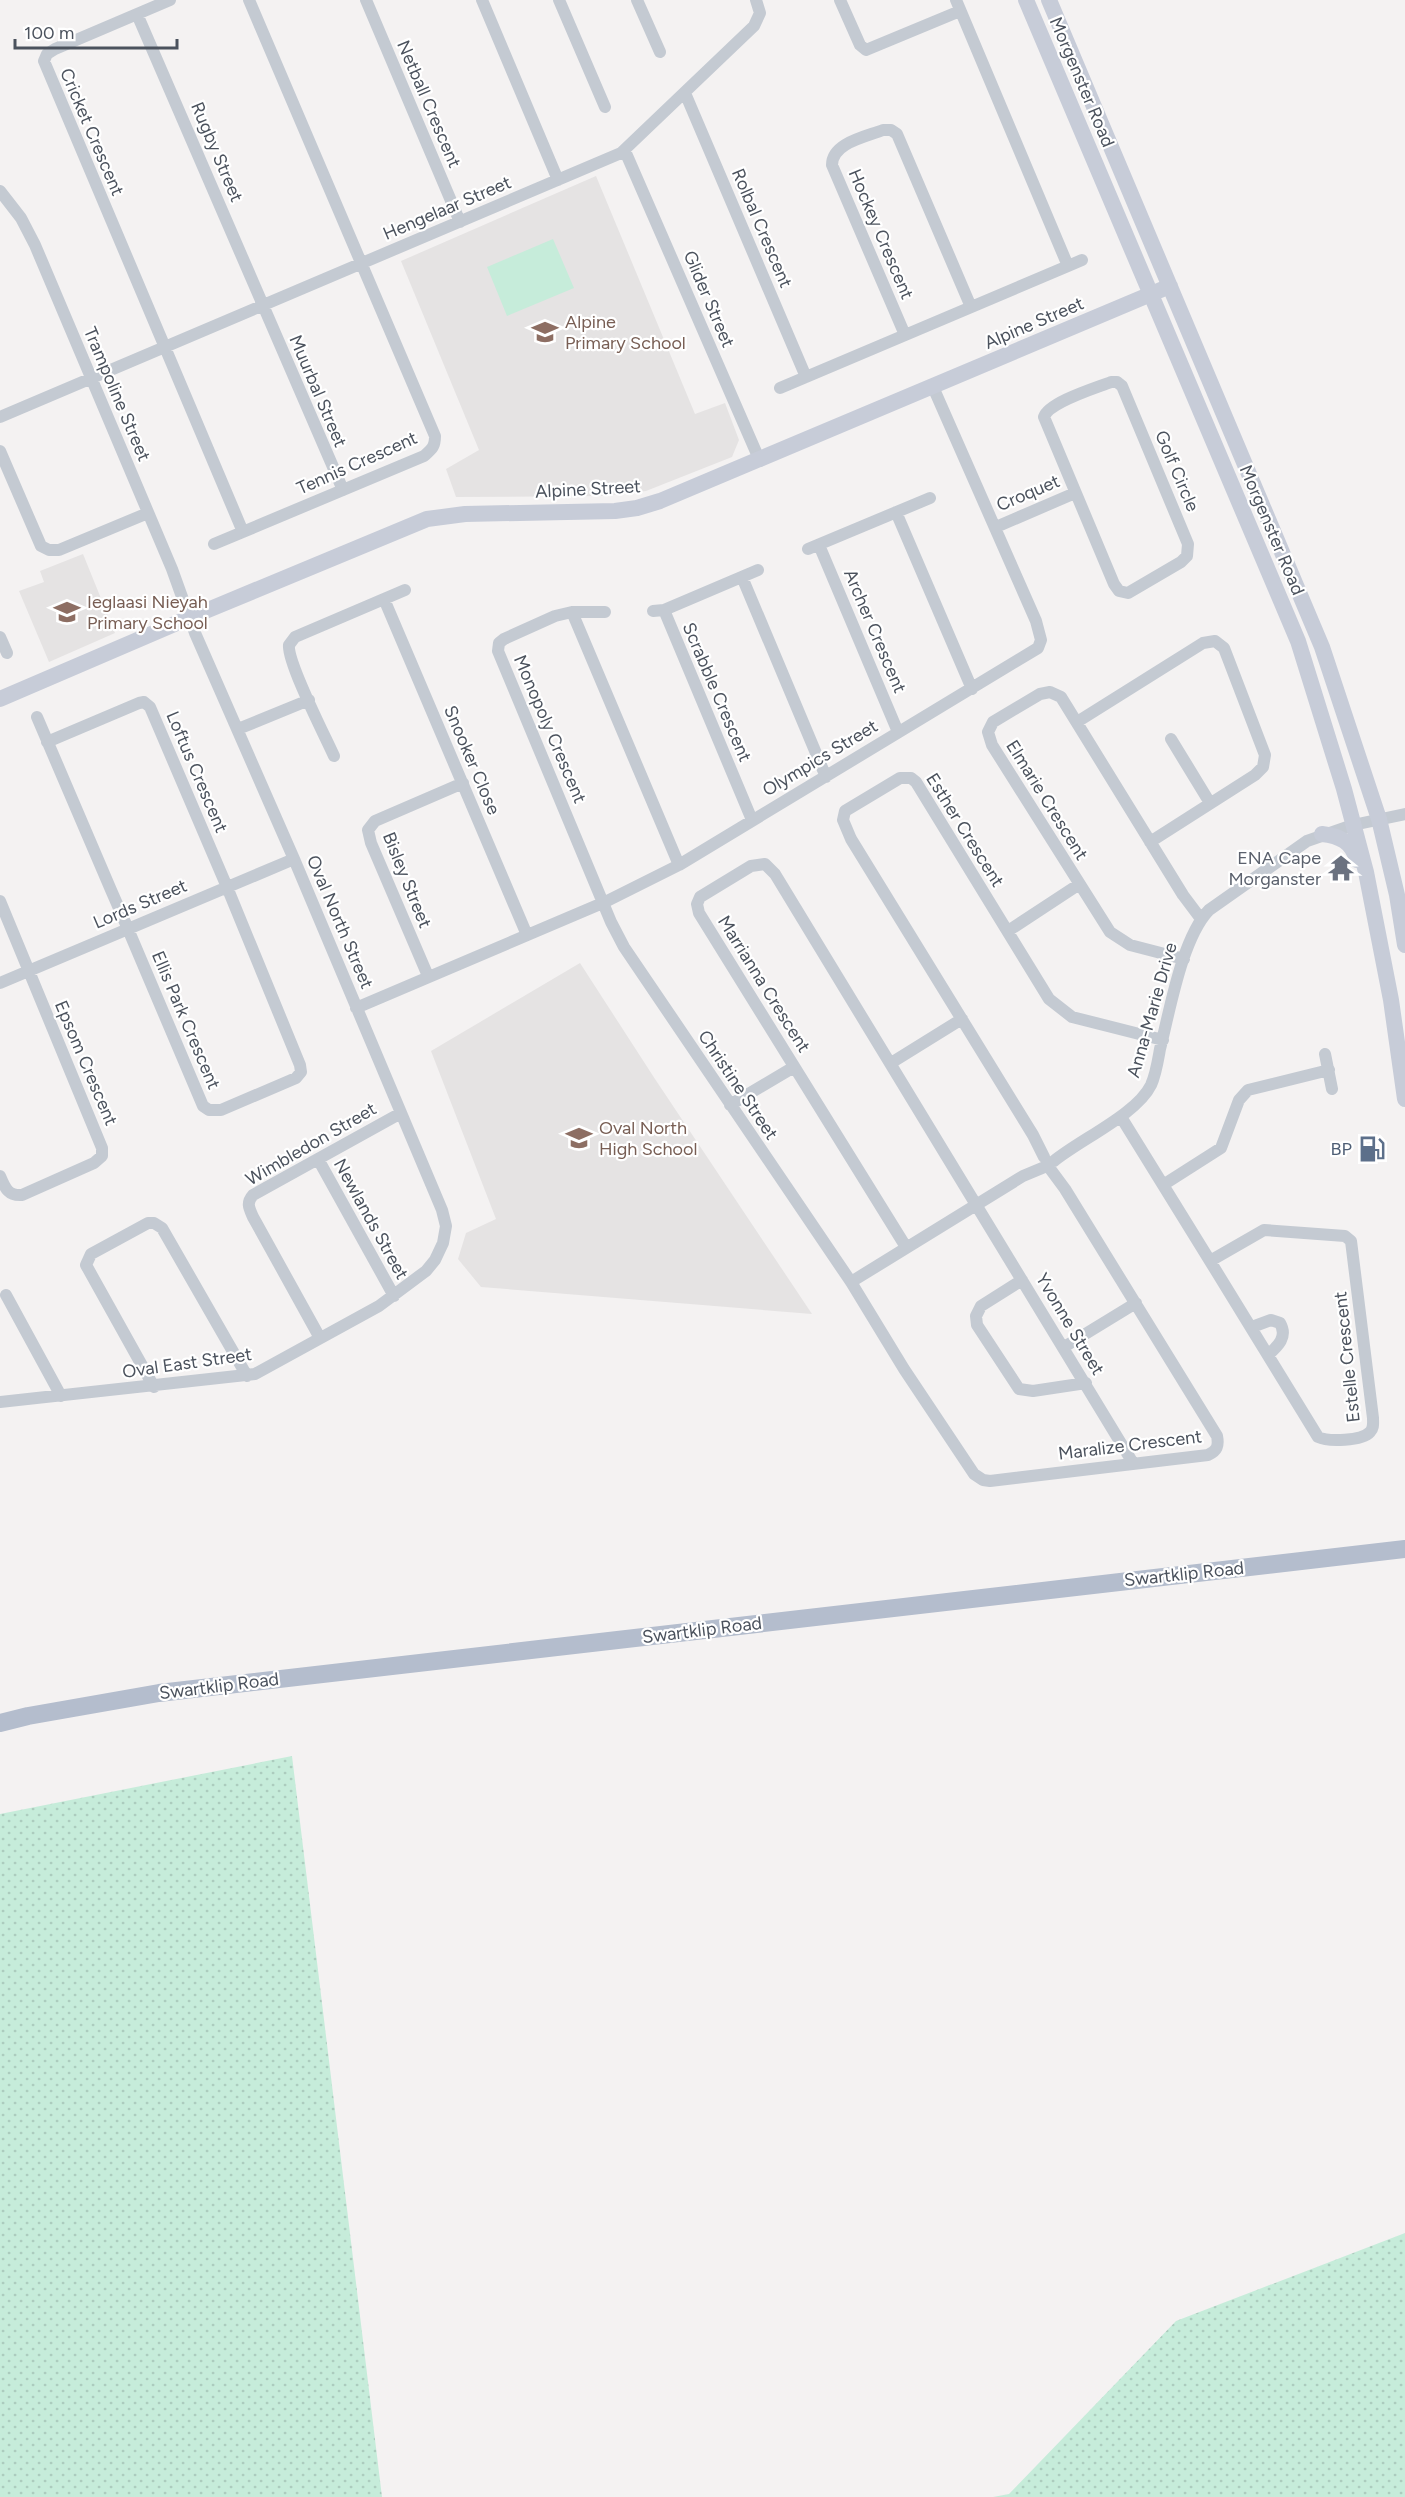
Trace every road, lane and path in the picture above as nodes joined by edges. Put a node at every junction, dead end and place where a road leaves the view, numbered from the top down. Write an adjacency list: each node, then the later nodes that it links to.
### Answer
1 (170, 0): 12 (street, Cricket Crescent)
2 (249, 0): 21 (street)
3 (366, 0): 19 (street, Netball Crescent)
4 (482, 0): 17 (street)
5 (559, 0): 15 (street)
6 (638, 0): 13 (street)
7 (756, 0): 14 (street, Hengelaar Street)
8 (840, 0): 11 (street)
9 (1026, 0): 24 (main road, Morgenster Road)
10 (1048, 0): 23 (main road, Morgenster Road)
11 (958, 6): 22 (street)
12 (137, 14): 25 (street, Rugby Street); 28 (street, Cricket Crescent)
13 (660, 52)
14 (685, 93): 16 (street, Hengelaar Street); 30 (street, Rolbal Crescent)
15 (605, 107)
16 (625, 151): 17 (street, Hengelaar Street); 35 (street, Glider Street)
17 (558, 180): 19 (street, Hengelaar Street)
18 (0, 191): 29 (street, Trampoline Street)
19 (460, 222): 21 (street, Hengelaar Street)
20 (1082, 260): 22 (street)
21 (363, 263): 25 (street, Hengelaar Street); 36 (street, Tennis Crescent)
22 (1068, 266): 26 (street)
23 (1170, 286): 24 (main road, Alpine Street); 67 (main road, Morgenster Road)
24 (1151, 294): 31 (main road, Alpine Street); 69 (main road, Morgenster Road)
25 (263, 305): 28 (street, Hengelaar Street); 36 (street, Muurbal Street)
26 (971, 307): 27 (street); 27 (street, Hockey Crescent)
27 (904, 335): 30 (street)
28 (164, 347): 29 (street, Hengelaar Street); 42 (street)
29 (91, 377): 33 (street, Hengelaar Street); 40 (street, Trampoline Street)
30 (806, 377): 32 (street)
31 (933, 387): 35 (main road, Alpine Street); 41 (street, Olympics Street)
32 (780, 388)
33 (0, 417)
34 (0, 451): 40 (street)
35 (760, 461): 50 (main road, Alpine Street)
36 (343, 490): 42 (street, Tennis Crescent)
37 (1075, 493): 37 (street, Golf Circle); 41 (street, Croquet)
38 (930, 498): 39 (street, Archer Crescent)
39 (896, 512): 53 (street); 59 (street, Archer Crescent)
40 (148, 513): 50 (street, Trampoline Street)
41 (996, 527): 53 (street, Olympics Street)
42 (243, 532): 43 (street, Tennis Crescent)
43 (214, 544)
44 (758, 570): 45 (street, Scrabble Crescent)
45 (742, 577): 63 (street); 68 (street, Scrabble Crescent)
46 (405, 590): 47 (street)
47 (384, 600): 55 (street); 64 (street, Snooker Close)
48 (572, 612): 49 (street, Monopoly Crescent); 73 (street); 78 (street, Monopoly Crescent)
49 (605, 612)
50 (191, 617): 54 (main road, Alpine Street); 58 (street, Oval North Street)
51 (0, 637): 52 (street)
52 (7, 653)
53 (972, 689): 59 (street, Olympics Street)
54 (0, 699)
55 (309, 700): 58 (street); 62 (street)
56 (37, 717): 61 (street)
57 (1077, 722): 65 (street); 71 (street, Elmarie Crescent); 74 (street, Elmarie Crescent)
58 (238, 729): 72 (street, Oval North Street)
59 (898, 732): 63 (street, Olympics Street)
60 (1171, 739): 65 (street)
61 (47, 742): 75 (street, Loftus Crescent); 80 (street)
62 (334, 756)
63 (826, 777): 68 (street, Olympics Street)
64 (463, 783): 82 (street, Snooker Close); 86 (street, Bisley Street)
65 (1210, 803): 71 (street)
66 (1405, 814): 67 (street, Anna-Marie Drive)
67 (1379, 819): 69 (street, Anna-Marie Drive); 83 (main road, Morgenster Road)
68 (752, 820): 73 (street, Olympics Street)
69 (1353, 825): 70 (street, Anna-Marie Drive); 76 (main road, Morgenster Road)
70 (1322, 834): 76 (main road); 79 (street, Anna-Marie Drive)
71 (1150, 842): 79 (street, Elmarie Crescent)
72 (294, 859): 75 (street, Lords Street); 88 (street, Oval North Street)
73 (679, 865): 78 (street, Olympics Street)
74 (1078, 885): 81 (street); 84 (street, Elmarie Crescent)
75 (227, 886): 80 (street, Lords Street); 80 (street, Ellis Park Crescent)
76 (1371, 894): 96 (main road, Morgenster Road)
77 (0, 900): 85 (street)
78 (605, 902): 82 (street, Olympics Street); 97 (street, Christine Street)
79 (1201, 918): 84 (street, Anna-Marie Drive)
80 (128, 928): 85 (street, Lords Street)
81 (1008, 932): 89 (street, Esther Crescent); 90 (street, Esther Crescent)
82 (527, 935): 86 (street, Olympics Street)
83 (1405, 945)
84 (1184, 959): 90 (street, Anna-Marie Drive)
85 (29, 971): 87 (street, Lords Street); 102 (street, Epsom Crescent)
86 (428, 976): 88 (street, Olympics Street)
87 (0, 983)
88 (356, 1008): 98 (street, Oval North Street)
89 (962, 1019): 92 (street); 101 (street, Esther Crescent)
90 (1162, 1040): 99 (street, Anna-Marie Drive)
91 (1325, 1054): 94 (street)
92 (891, 1063): 93 (street, Marrianna Crescent); 104 (street, Marrianna Crescent)
93 (794, 1067): 97 (street); 106 (street, Marrianna Crescent)
94 (1329, 1070): 95 (street); 103 (street)
95 (1332, 1089)
96 (1405, 1099)
97 (730, 1105): 109 (street, Christine Street)
98 (401, 1113): 100 (street, Wimbledon Street); 105 (street, Oval North Street)
99 (1121, 1117): 101 (street, Anna-Marie Drive); 103 (street, Estelle Crescent)
100 (318, 1159): 111 (street, Newlands Street); 114 (street, Wimbledon Street)
101 (1049, 1160): 104 (street, Anna-Marie Drive); 112 (street, Maralize Crescent)
102 (0, 1176)
103 (1163, 1185): 107 (street, Estelle Crescent)
104 (977, 1204): 106 (street, Anna-Marie Drive); 108 (street, Yvonne Street)
105 (443, 1244): 111 (street, Oval East Street)
106 (906, 1247): 109 (street, Anna-Marie Drive)
107 (1210, 1261): 113 (street, Estelle Crescent); 116 (street, Estelle Crescent)
108 (1022, 1280): 115 (street, Yvonne Street); 118 (street)
109 (850, 1282): 122 (street, Maralize Crescent)
110 (6, 1295): 120 (street)
111 (394, 1296): 114 (street, Oval East Street)
112 (1136, 1303): 115 (street); 122 (street, Maralize Crescent)
113 (1252, 1328): 116 (street, Estelle Crescent); 116 (street)
114 (320, 1338): 117 (street, Oval East Street)
115 (1064, 1347): 118 (street, Yvonne Street)
116 (1268, 1355)
117 (247, 1377): 119 (street, Oval East Street); 119 (street)
118 (1086, 1383): 122 (street, Yvonne Street)
119 (154, 1387): 120 (street, Oval East Street)
120 (61, 1396): 121 (street, Oval East Street)
121 (0, 1402)
122 (1133, 1463)
123 (1405, 1549): 124 (main road, Swartklip Road)
124 (0, 1723)

